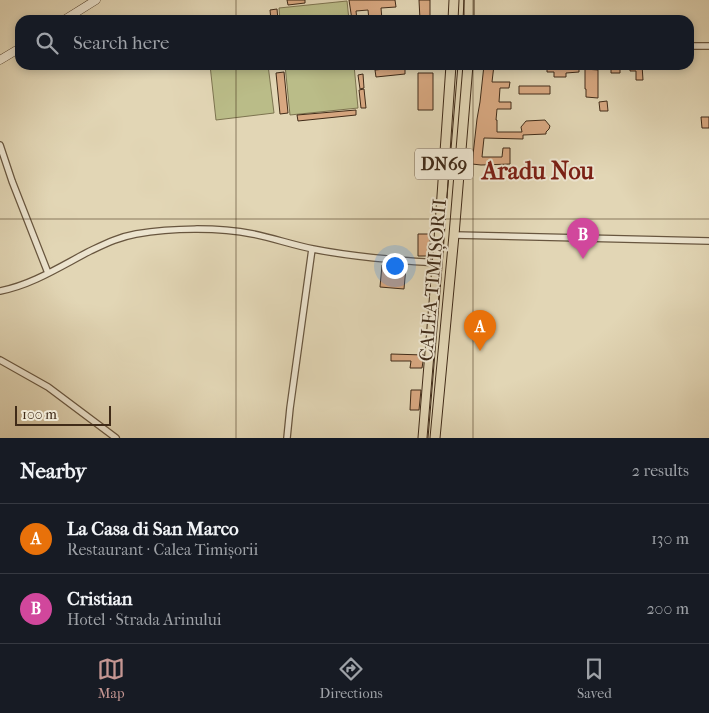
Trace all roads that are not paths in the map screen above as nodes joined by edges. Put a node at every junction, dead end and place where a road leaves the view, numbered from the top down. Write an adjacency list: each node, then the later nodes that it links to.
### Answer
1 (96, 0): 4 (street)
2 (454, 0): 5 (main road)
3 (469, 0): 6 (main road)
4 (72, 15)
5 (453, 15)
6 (469, 15)
7 (694, 46): 8 (street)
8 (709, 46)
9 (15, 51): 10 (street)
10 (0, 60)
11 (451, 70): 17 (main road, CALEA TIMIȘORII / DN69)
12 (468, 70): 14 (main road, CALEA TIMIȘORII / DN69)
13 (0, 145): 18 (street)
14 (454, 235): 15 (street); 24 (main road, CALEA TIMIȘORII / DN69)
15 (709, 241)
16 (312, 249): 17 (street); 18 (street); 22 (street)
17 (437, 263): 23 (main road, CALEA TIMIȘORII / DN69)
18 (48, 272): 19 (street)
19 (0, 291)
20 (0, 360): 21 (street)
21 (116, 438)
22 (287, 438)
23 (423, 438)
24 (435, 438)

